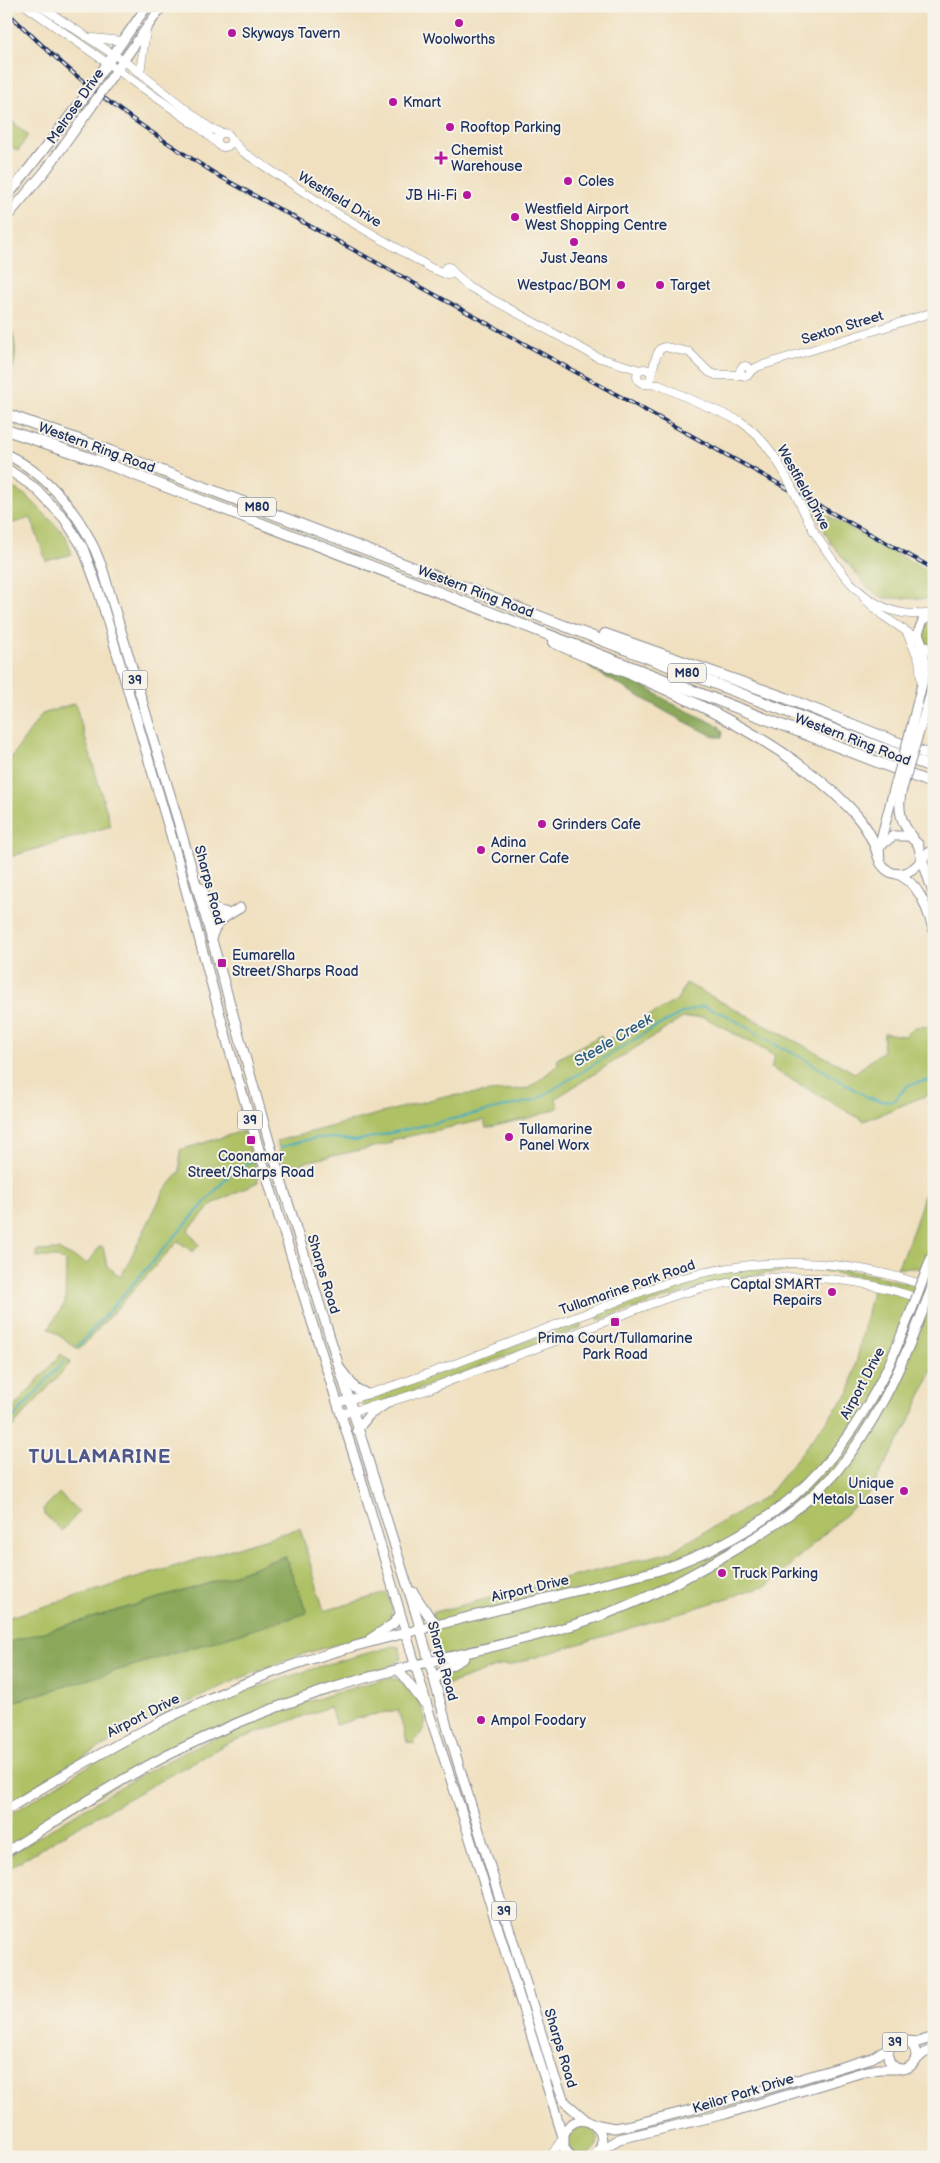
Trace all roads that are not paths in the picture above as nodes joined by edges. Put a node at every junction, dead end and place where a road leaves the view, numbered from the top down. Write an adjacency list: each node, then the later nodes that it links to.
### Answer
1 (26, 6): 8 (main road)
2 (40, 6): 6 (main road)
3 (147, 6): 7 (main road, Melrose Drive)
4 (162, 6): 5 (main road, Melrose Drive)
5 (146, 30): 9 (main road, Melrose Drive); 11 (main road)
6 (90, 38): 7 (main road); 8 (main road)
7 (123, 41): 8 (main road, Melrose Drive)
8 (110, 59): 9 (main road); 10 (main road, Westfield Drive); 16 (main road, Melrose Drive, bridge)
9 (123, 61): 10 (main road, Melrose Drive); 11 (main road)
10 (117, 70): 14 (main road, Westfield Drive); 17 (main road, Melrose Drive, bridge)
11 (140, 73): 12 (main road)
12 (222, 133): 13 (main road); 14 (main road)
13 (231, 139): 14 (main road); 15 (main road, Westfield Drive)
14 (220, 145): 15 (main road, Westfield Drive)
15 (243, 152): 20 (main road, Westfield Drive)
16 (6, 198)
17 (6, 219)
18 (934, 312): 19 (main road, Sexton Street)
19 (656, 357): 21 (main road, Sexton Street); 22 (main road)
20 (628, 368): 21 (main road, Westfield Drive); 23 (main road)
21 (641, 370): 22 (main road); 23 (main road)
22 (651, 375): 23 (main road); 24 (main road, Westfield Drive)
23 (641, 382): 24 (main road, Westfield Drive)
24 (659, 385): 31 (main road, Westfield Drive, bridge)
25 (6, 413): 33 (highway, Western Ring Road / M80)
26 (6, 430): 32 (highway, Western Ring Road / M80)
27 (6, 454): 29 (main road, Sharps Road / 39)
28 (6, 468): 30 (main road, Sharps Road / 39)
29 (33, 471): 30 (main road); 45 (main road, Sharps Road / 39)
30 (25, 480): 51 (main road, Sharps Road / 39)
31 (860, 592): 34 (main road, Westfield Drive); 35 (main road, Westfield Drive)
32 (469, 603): 43 (highway, Western Ring Road / M80); 49 (highway)
33 (506, 603): 41 (highway); 42 (highway, Western Ring Road / M80)
34 (934, 614): 36 (main road)
35 (906, 632): 36 (main road, Westfield Drive); 39 (main road)
36 (920, 641): 37 (main road); 39 (main road)
37 (934, 653)
38 (934, 683): 40 (main road)
39 (922, 688): 40 (main road)
40 (914, 734): 44 (main road, bridge)
41 (934, 757)
42 (934, 768)
43 (934, 784)
44 (898, 788): 46 (main road); 47 (main road)
45 (181, 831): 51 (main road); 52 (main road, Sharps Road / 39)
46 (913, 838): 47 (main road); 50 (main road)
47 (879, 847): 49 (main road)
48 (934, 850): 50 (highway)
49 (879, 858): 53 (main road)
50 (922, 858): 53 (main road); 54 (main road)
51 (178, 861): 60 (main road, Sharps Road / 39)
52 (191, 865): 56 (main road); 58 (main road, Sharps Road / 39)
53 (897, 874): 57 (main road)
54 (934, 896)
55 (240, 908): 58 (main road)
56 (225, 912)
57 (934, 930)
58 (211, 939): 59 (main road, Sharps Road / 39)
59 (250, 1078): 60 (main road); 61 (main road, Sharps Road / 39)
60 (238, 1082): 62 (main road, Sharps Road / 39)
61 (284, 1191): 62 (main road); 67 (main road, Sharps Road / 39)
62 (279, 1217): 71 (main road, Sharps Road / 39)
63 (934, 1251): 77 (main road, Airport Drive, bridge)
64 (934, 1283): 81 (main road, Airport Drive, bridge)
65 (934, 1289): 68 (main road, Tullamarine Park Road)
66 (934, 1304): 70 (main road, Tullamarine Park Road)
67 (338, 1366): 68 (main road); 69 (main road, Sharps Road / 39)
68 (367, 1394): 69 (main road, Tullamarine Park Road)
69 (348, 1400): 71 (main road, Tullamarine Park Road); 72 (main road, Sharps Road / 39)
70 (389, 1402): 72 (main road, Tullamarine Park Road); 74 (main road)
71 (337, 1403): 73 (main road, Sharps Road / 39)
72 (352, 1412): 73 (main road, Tullamarine Park Road); 74 (main road, Sharps Road / 39)
73 (341, 1414): 76 (main road, Sharps Road / 39)
74 (357, 1430): 75 (main road, Sharps Road / 39)
75 (406, 1580): 77 (main road); 78 (main road, Sharps Road / 39)
76 (400, 1614): 79 (main road, Sharps Road / 39); 80 (main road)
77 (438, 1624): 78 (main road, Airport Drive)
78 (420, 1629): 79 (main road, Airport Drive); 82 (main road, Sharps Road / 39)
79 (405, 1633): 80 (main road, Airport Drive); 83 (main road, Sharps Road / 39)
80 (362, 1645): 87 (main road, Airport Drive)
81 (478, 1651): 82 (main road, Airport Drive); 85 (main road)
82 (430, 1662): 83 (main road, Airport Drive); 85 (main road, Sharps Road / 39)
83 (415, 1666): 84 (main road, Airport Drive); 86 (main road, Sharps Road / 39)
84 (399, 1671): 86 (main road); 88 (main road, Airport Drive)
85 (435, 1678): 95 (main road, Sharps Road / 39)
86 (429, 1711): 96 (main road, Sharps Road / 39)
87 (6, 1810)
88 (6, 1852)
89 (934, 2038): 90 (main road, 39)
90 (907, 2041): 91 (main road, 39); 93 (main road, 39)
91 (889, 2048): 94 (main road, 39); 95 (main road, Keilor Park Drive / 39)
92 (934, 2049): 93 (main road, 39)
93 (914, 2062): 94 (main road, 39)
94 (896, 2069): 97 (main road, Keilor Park Drive / 39)
95 (590, 2123): 96 (main road); 97 (main road, 39)
96 (563, 2138): 98 (main road); 99 (main road, 39)
97 (597, 2153)
98 (550, 2157)
99 (571, 2157)

